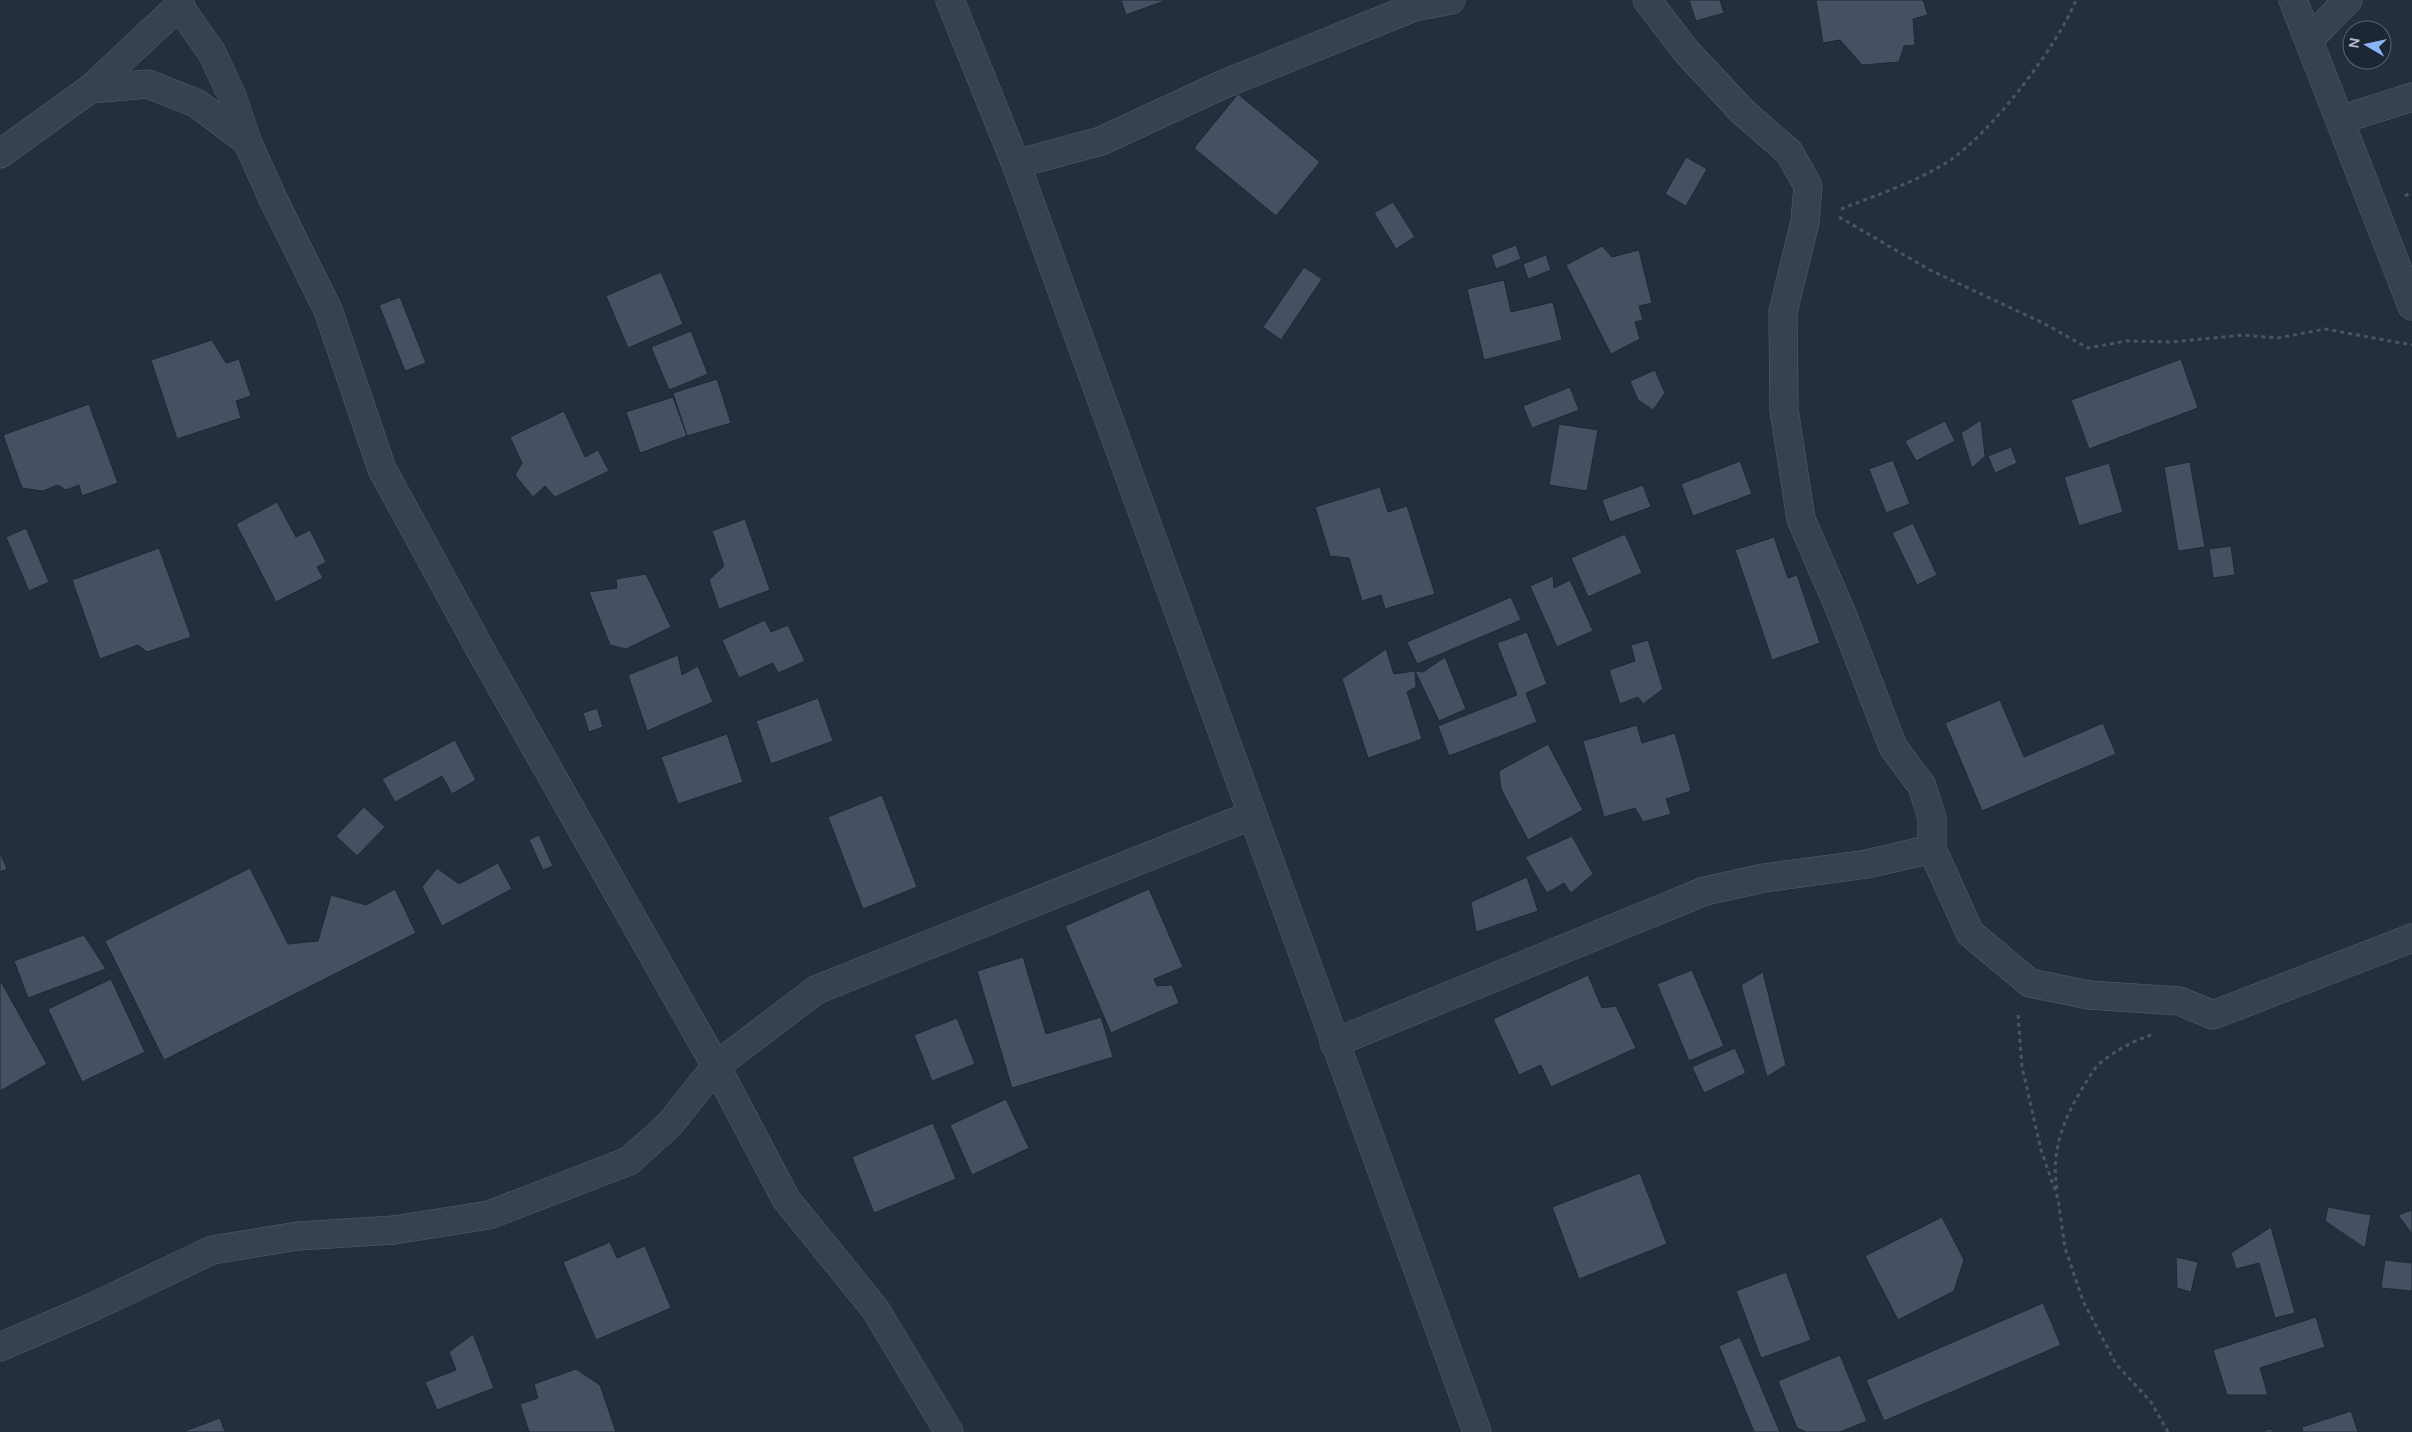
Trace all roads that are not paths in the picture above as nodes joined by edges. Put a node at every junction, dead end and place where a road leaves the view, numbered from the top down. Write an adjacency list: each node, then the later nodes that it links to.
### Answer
1 (950, 0): 13 (street)
2 (1451, 0): 13 (street)
3 (1647, 0): 16 (street)
4 (2293, 0): 7 (street)
5 (2348, 0): 7 (street)
6 (179, 3): 8 (street); 11 (street)
7 (2309, 40): 10 (street)
8 (90, 89): 11 (street); 12 (street)
9 (2412, 97): 10 (street)
10 (2340, 120): 14 (street)
11 (247, 141): 19 (street)
12 (0, 154)
13 (1016, 164): 15 (street)
14 (2412, 306)
15 (1252, 815): 18 (street); 19 (street)
16 (1932, 849): 17 (street); 18 (street)
17 (2412, 938)
18 (1334, 1043): 22 (street)
19 (716, 1066): 20 (street); 21 (street)
20 (0, 1347)
21 (949, 1432)
22 (1477, 1432)

